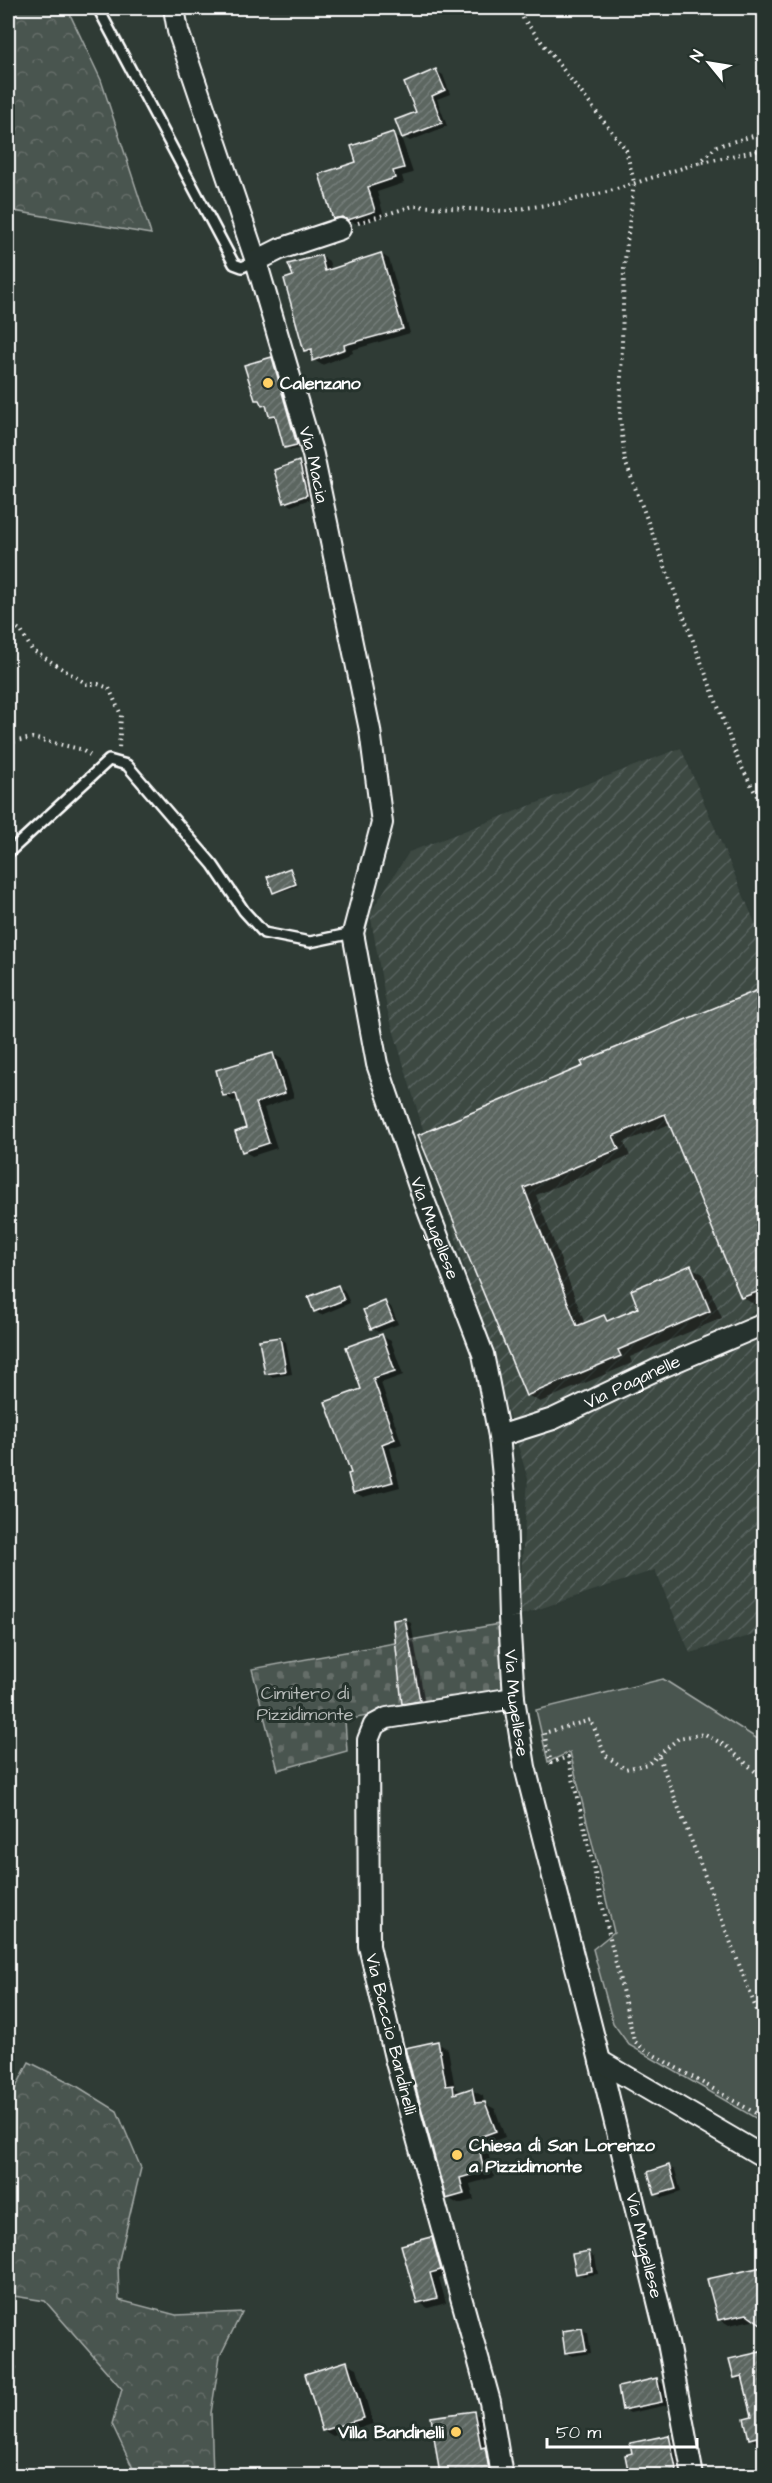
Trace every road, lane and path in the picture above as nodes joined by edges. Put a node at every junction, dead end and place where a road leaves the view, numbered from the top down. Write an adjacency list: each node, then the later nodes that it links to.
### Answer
1 (98, 8): 9 (lane)
2 (174, 8): 9 (street, Via Macia)
3 (515, 8): 7 (path)
4 (765, 133): 6 (path)
5 (765, 149): 6 (path)
6 (698, 163): 7 (path)
7 (634, 182): 8 (path); 14 (path)
8 (340, 229): 9 (street)
9 (256, 261): 16 (street, Via Macia)
10 (8, 621): 12 (path)
11 (8, 743): 13 (path)
12 (116, 762): 13 (lane); 16 (lane)
13 (105, 763): 15 (lane)
14 (765, 809)
15 (8, 853)
16 (353, 933): 18 (street, Via Mugellese)
17 (765, 1324): 18 (street, Via Paganelle)
18 (499, 1436): 19 (street, Via Mugellese)
19 (514, 1698): 23 (street, Via Mugellese); 26 (street, Via Baccio Bandinelli)
20 (659, 1757): 21 (path); 22 (path); 24 (path)
21 (765, 1779)
22 (765, 2029)
23 (600, 2061): 25 (street); 27 (street, Via Mugellese)
24 (765, 2118)
25 (765, 2157)
26 (502, 2475)
27 (693, 2475)

